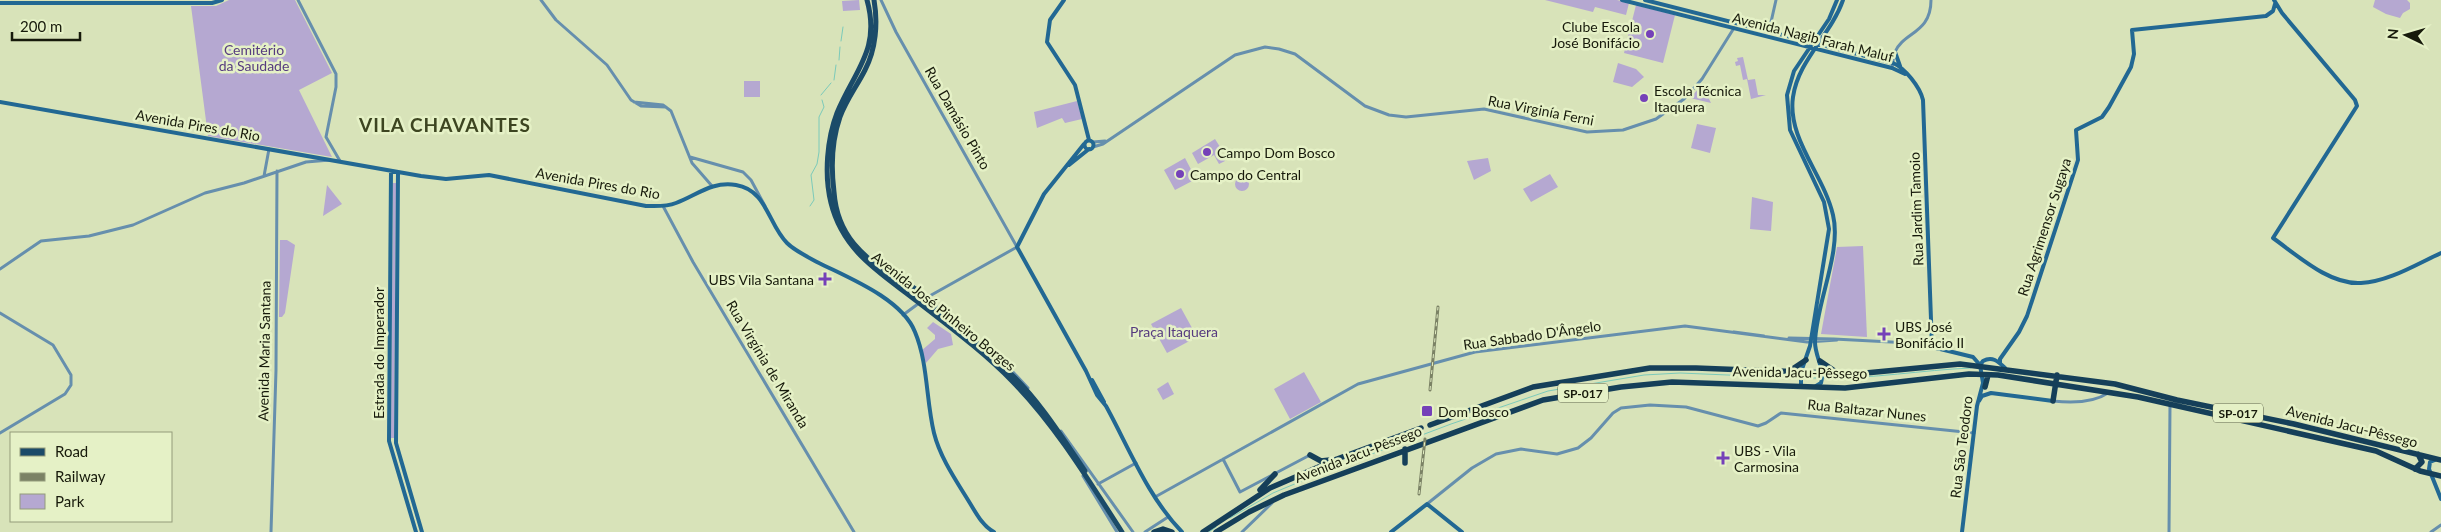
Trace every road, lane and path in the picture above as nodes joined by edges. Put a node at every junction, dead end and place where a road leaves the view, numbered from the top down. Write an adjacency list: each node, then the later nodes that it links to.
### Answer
1 (222, 0): 14 (main road)
2 (298, 0): 37 (street)
3 (541, 0): 38 (street)
4 (867, 0): 60 (main road, Avenida José Pinheiro Borges)
5 (874, 0): 56 (main road, Avenida José Pinheiro Borges)
6 (881, 0): 53 (street, Rua Damásio Pinto)
7 (1064, 0): 35 (main road)
8 (1622, 0): 15 (main road, Avenida Nagib Farah Maluf)
9 (1645, 0): 18 (main road, Avenida Nagib Farah Maluf)
10 (1776, 0): 20 (street)
11 (1837, 0): 22 (main road)
12 (1843, 0): 23 (main road)
13 (1931, 0): 26 (street)
14 (167, 2): 17 (main road)
15 (1634, 2): 19 (main road, Avenida Nagib Farah Maluf)
16 (2275, 2): 57 (main road); 72 (main road, Rua Agrimensor Sugaya)
17 (0, 3)
18 (1744, 25): 19 (main road); 20 (main road, Avenida Nagib Farah Maluf)
19 (1734, 28): 21 (main road, Avenida Nagib Farah Maluf); 35 (street, Rua Virginía Ferni)
20 (1769, 31): 21 (main road); 22 (main road, Avenida Nagib Farah Maluf)
21 (1765, 36): 24 (main road, Avenida Nagib Farah Maluf)
22 (1813, 43): 23 (main road, Avenida Nagib Farah Maluf); 24 (main road)
23 (1818, 44): 25 (main road); 27 (main road, Avenida Nagib Farah Maluf)
24 (1809, 47): 25 (main road, Avenida Nagib Farah Maluf); 28 (main road)
25 (1815, 49): 29 (main road, Avenida Nagib Farah Maluf); 32 (main road)
26 (1896, 52): 27 (main road); 29 (street); 30 (main road)
27 (1886, 62): 29 (main road, Avenida Nagib Farah Maluf)
28 (1797, 66): 31 (main road); 32 (main road)
29 (1893, 66): 30 (main road, Avenida Nagib Farah Maluf); 33 (main road, Avenida Nagib Farah Maluf)
30 (1903, 69): 33 (main road, Avenida Nagib Farah Maluf)
31 (1794, 71): 32 (main road); 67 (main road)
32 (1801, 71): 67 (main road)
33 (1907, 75): 69 (main road, Rua Jardim Tamoio)
34 (0, 102): 36 (main road, Avenida Pires do Rio)
35 (1089, 144): 41 (main road); 41 (main road)
36 (269, 150): 39 (main road, Avenida Pires do Rio); 45 (street)
37 (333, 153): 39 (street); 40 (street)
38 (690, 157): 48 (street); 49 (street)
39 (332, 160): 40 (main road, Avenida Pires do Rio); 42 (street)
40 (340, 162): 43 (main road, Avenida Pires do Rio)
41 (1065, 168): 54 (main road)
42 (277, 171): 45 (street); 118 (street, Avenida Maria Santana)
43 (391, 171): 44 (main road, Avenida Pires do Rio); 46 (main road, Estrada do Imperador)
44 (398, 172): 47 (main road, Estrada do Imperador); 51 (main road, Avenida Pires do Rio)
45 (264, 176): 58 (street)
46 (391, 180): 47 (main road); 65 (main road, Estrada do Imperador)
47 (398, 180): 66 (main road, Estrada do Imperador)
48 (712, 186): 50 (main road, Avenida Pires do Rio); 51 (main road, Avenida Pires do Rio)
49 (754, 186): 50 (street); 52 (street)
50 (756, 195): 52 (main road, Avenida Pires do Rio)
51 (663, 206): 121 (street, Rua Virgínia de Miranda)
52 (766, 208): 64 (main road, Avenida Pires do Rio)
53 (1013, 239): 54 (main road); 55 (street, Rua Damásio Pinto)
54 (1020, 240): 55 (main road)
55 (1017, 247): 62 (street); 102 (main road)
56 (862, 253): 59 (main road); 60 (main road, Avenida José Pinheiro Borges)
57 (2441, 253)
58 (0, 269)
59 (891, 272): 60 (main road); 61 (main road)
60 (882, 273): 62 (main road)
61 (917, 290): 62 (street)
62 (921, 301): 64 (street); 68 (street); 70 (main road, Avenida José Pinheiro Borges); 108 (main road, Avenida José Pinheiro Borges)
63 (0, 314): 95 (street)
64 (903, 314): 122 (main road, Avenida Pires do Rio)
65 (390, 340): 66 (main road); 119 (main road, Estrada do Imperador)
66 (397, 340): 120 (main road, Estrada do Imperador)
67 (1813, 340): 69 (street, Rua Sabbado D'Ângelo); 71 (main road); 73 (main road); 99 (street, Rua Sabbado D'Ângelo)
68 (978, 341): 70 (main road); 108 (street)
69 (1932, 347): 75 (main road, Rua Sabbado D'Ângelo)
70 (988, 354): 108 (main road, Avenida José Pinheiro Borges)
71 (1806, 360): 76 (highway); 77 (main road)
72 (1999, 360): 74 (main road); 75 (main road)
73 (1820, 362): 78 (highway); 79 (main road)
74 (2005, 368): 75 (highway, Avenida Jacu-Pêssego / SP-017); 80 (highway, Avenida Jacu-Pêssego / SP-017)
75 (1982, 370): 78 (highway, Avenida Jacu-Pêssego / SP-017); 83 (highway, Avenida Jacu-Pêssego / SP-017); 84 (highway); 85 (highway, Avenida Jacu-Pêssego / SP-017)
76 (1786, 371): 77 (highway, Avenida Jacu-Pêssego / SP-017); 92 (highway, Avenida Jacu-Pêssego / SP-017)
77 (1801, 374): 79 (highway, Avenida Jacu-Pêssego / SP-017); 82 (main road)
78 (1841, 374): 79 (highway, Avenida Jacu-Pêssego / SP-017)
79 (1822, 375): 85 (main road)
80 (2057, 375): 81 (highway, Avenida Jacu-Pêssego / SP-017); 83 (highway)
81 (2105, 382): 86 (highway); 97 (highway, Avenida Jacu-Pêssego / SP-017)
82 (1801, 384): 85 (highway, Avenida Jacu-Pêssego / SP-017); 96 (highway, Avenida Jacu-Pêssego / SP-017)
83 (2056, 384): 86 (highway, Avenida Jacu-Pêssego / SP-017); 89 (highway)
84 (1984, 385): 87 (main road); 91 (main road, Rua São Teodoro)
85 (1814, 387)
86 (2072, 387): 88 (highway, Avenida Jacu-Pêssego / SP-017)
87 (1991, 393): 89 (main road); 91 (main road)
88 (2104, 394): 89 (street); 90 (highway, Avenida Jacu-Pêssego / SP-017)
89 (2053, 401)
90 (2170, 405): 104 (highway, Avenida Jacu-Pêssego / SP-017); 136 (street)
91 (1977, 406): 94 (main road, Rua São Teodoro)
92 (1430, 425)
93 (1422, 428): 100 (highway, Avenida Jacu-Pêssego)
94 (1974, 432): 113 (street, Rua Baltazar Nunes); 135 (main road, Rua São Teodoro)
95 (0, 433)
96 (1405, 449): 103 (highway); 109 (highway, Avenida Jacu-Pêssego / SP-017)
97 (2418, 454): 101 (highway, Avenida Jacu-Pêssego / SP-017); 104 (highway)
98 (1310, 455): 100 (highway); 105 (street)
99 (1223, 459): 105 (street); 110 (street, Rua Sabbado D'Ângelo)
100 (1337, 459): 111 (highway, Avenida Jacu-Pêssego)
101 (2439, 460): 106 (main road)
102 (1136, 462): 108 (street); 110 (main road)
103 (1405, 463)
104 (2415, 469): 106 (highway, Avenida Jacu-Pêssego / SP-017)
105 (1275, 474): 111 (highway)
106 (2431, 474): 107 (highway, Avenida Jacu-Pêssego / SP-017); 112 (main road)
107 (2441, 476)
108 (1095, 487): 123 (street); 124 (main road, Avenida José Pinheiro Borges); 125 (street)
109 (1284, 495): 131 (highway, Avenida Jacu-Pêssego / SP-017); 132 (street)
110 (1155, 497): 114 (main road)
111 (1252, 498): 130 (highway)
112 (2441, 499)
113 (1427, 504): 133 (main road); 134 (main road)
114 (1168, 517): 115 (street); 116 (main road)
115 (1163, 522): 116 (street); 126 (street)
116 (1175, 525): 129 (main road)
117 (2441, 526): 137 (street)
118 (271, 532)
119 (416, 532)
120 (422, 532)
121 (854, 532)
122 (994, 532)
123 (1117, 532)
124 (1123, 532)
125 (1133, 532)
126 (1146, 532)
127 (1154, 532): 128 (highway)
128 (1172, 532)
129 (1182, 532)
130 (1203, 532)
131 (1216, 532)
132 (1242, 532)
133 (1391, 532)
134 (1462, 532)
135 (1962, 532)
136 (2169, 532)
137 (2430, 532)

